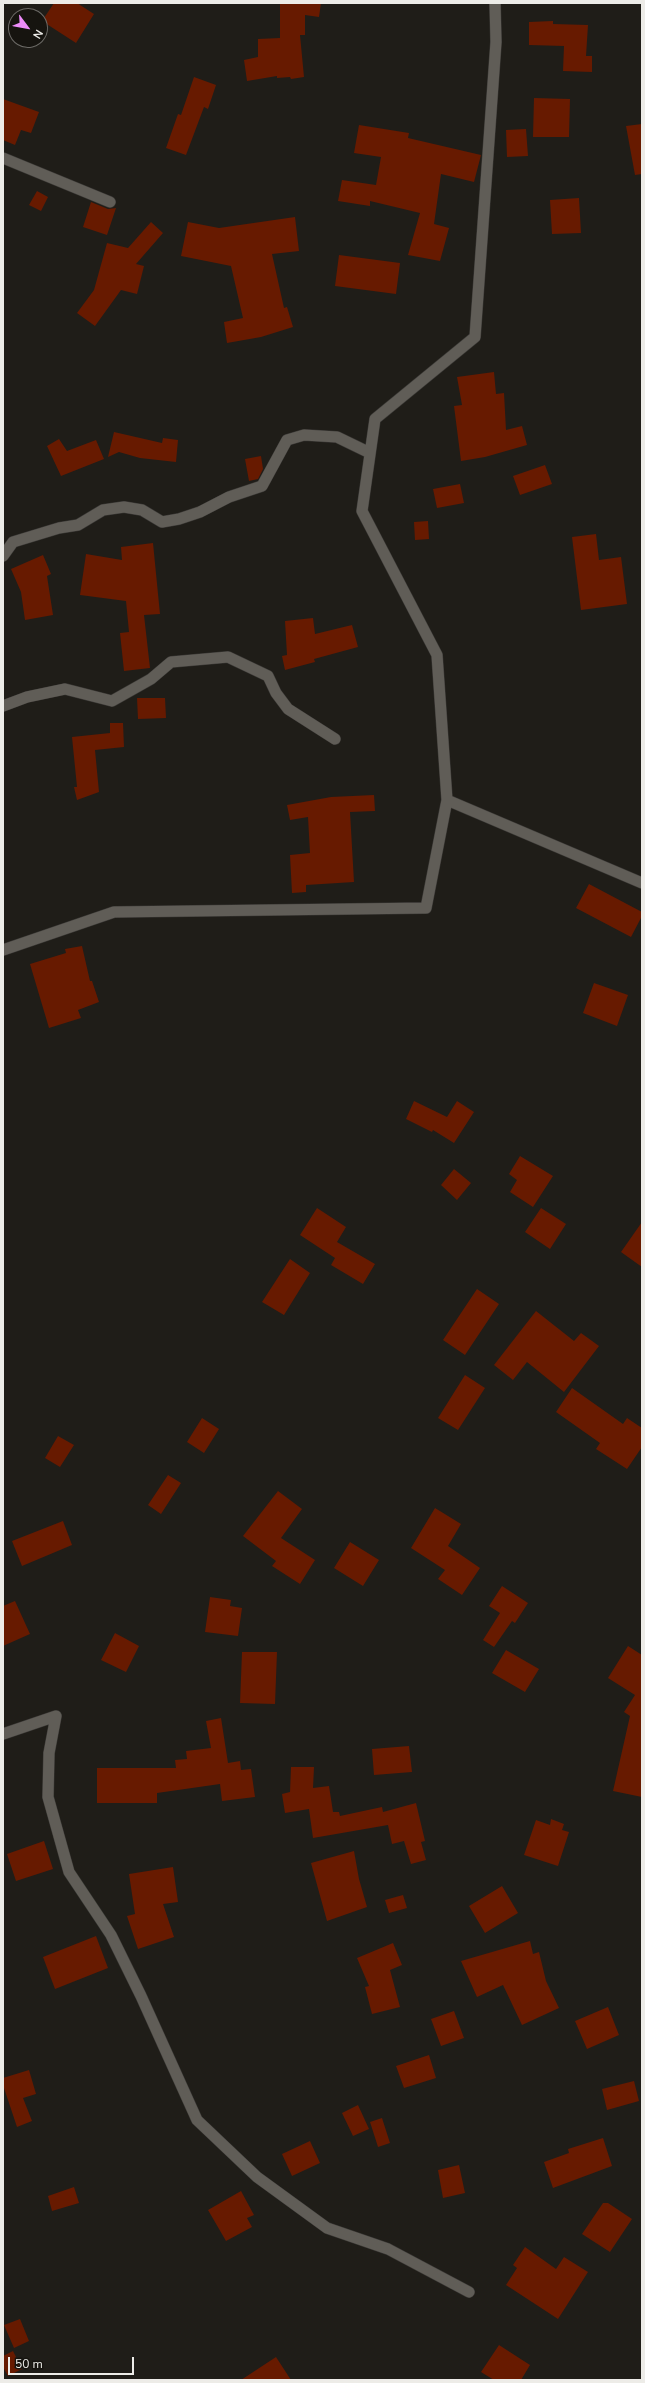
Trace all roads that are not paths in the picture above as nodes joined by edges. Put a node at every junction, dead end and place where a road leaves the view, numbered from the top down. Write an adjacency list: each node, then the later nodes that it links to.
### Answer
1 (495, 3): 4 (street)
2 (3, 158): 3 (street)
3 (110, 202)
4 (370, 453): 5 (street); 8 (street)
5 (3, 556)
6 (3, 706): 7 (street)
7 (334, 739)
8 (447, 800): 9 (street); 10 (street)
9 (642, 883)
10 (3, 950)
11 (3, 1734): 12 (street)
12 (470, 2292)

